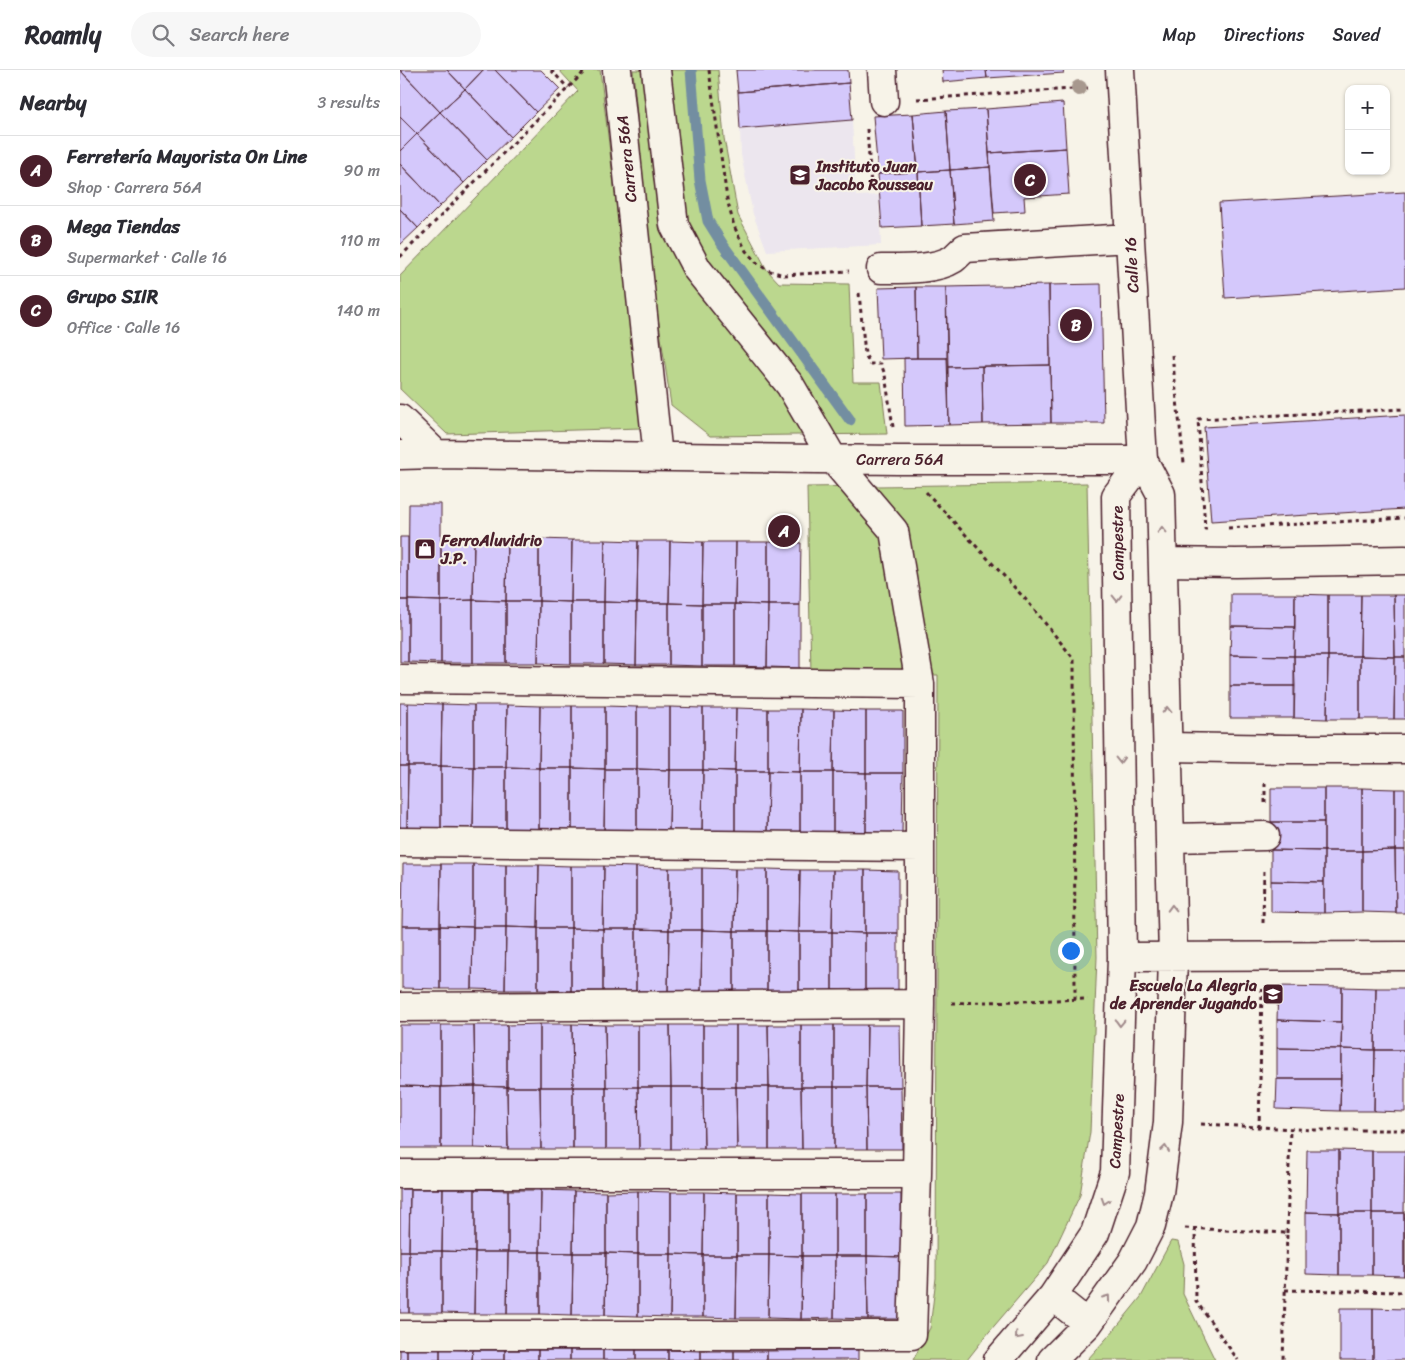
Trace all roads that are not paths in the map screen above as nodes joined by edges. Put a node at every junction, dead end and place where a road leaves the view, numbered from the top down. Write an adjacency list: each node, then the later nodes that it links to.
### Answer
1 (617, 70): 11 (street, Carrera 56A)
2 (656, 70): 12 (street)
3 (882, 70): 5 (street)
4 (1120, 78): 6 (street, Calle 16)
5 (884, 101)
6 (1129, 238): 7 (street); 13 (street, Calle 16)
7 (881, 269)
8 (400, 419): 9 (street)
9 (436, 454): 10 (street, Carrera 56A); 11 (street, Carrera 56A)
10 (400, 455)
11 (658, 457): 12 (street, Carrera 56A)
12 (833, 459): 13 (street, Carrera 56A); 17 (street)
13 (1143, 460): 15 (street, one-way to 13); 26 (street, Campestre, one-way to 26)
14 (1405, 560): 15 (street)
15 (1163, 562): 18 (street, one-way to 15)
16 (400, 678): 17 (street)
17 (920, 684): 23 (street)
18 (1168, 747): 19 (street); 21 (street)
19 (1405, 749)
20 (1265, 836): 21 (street)
21 (1170, 838): 24 (street, one-way to 21)
22 (400, 842): 23 (street)
23 (920, 846): 27 (street)
24 (1173, 956): 25 (street); 26 (street); 32 (street, one-way to 24)
25 (1405, 956)
26 (1122, 957): 31 (street, Campestre, one-way to 31)
27 (920, 1004): 28 (street); 30 (street)
28 (400, 1007)
29 (400, 1174): 30 (street)
30 (918, 1174): 33 (street)
31 (1053, 1296): 32 (street); 34 (street, Campestre, one-way to 34)
32 (1088, 1324): 35 (street)
33 (400, 1335)
34 (998, 1360)
35 (1052, 1360)

